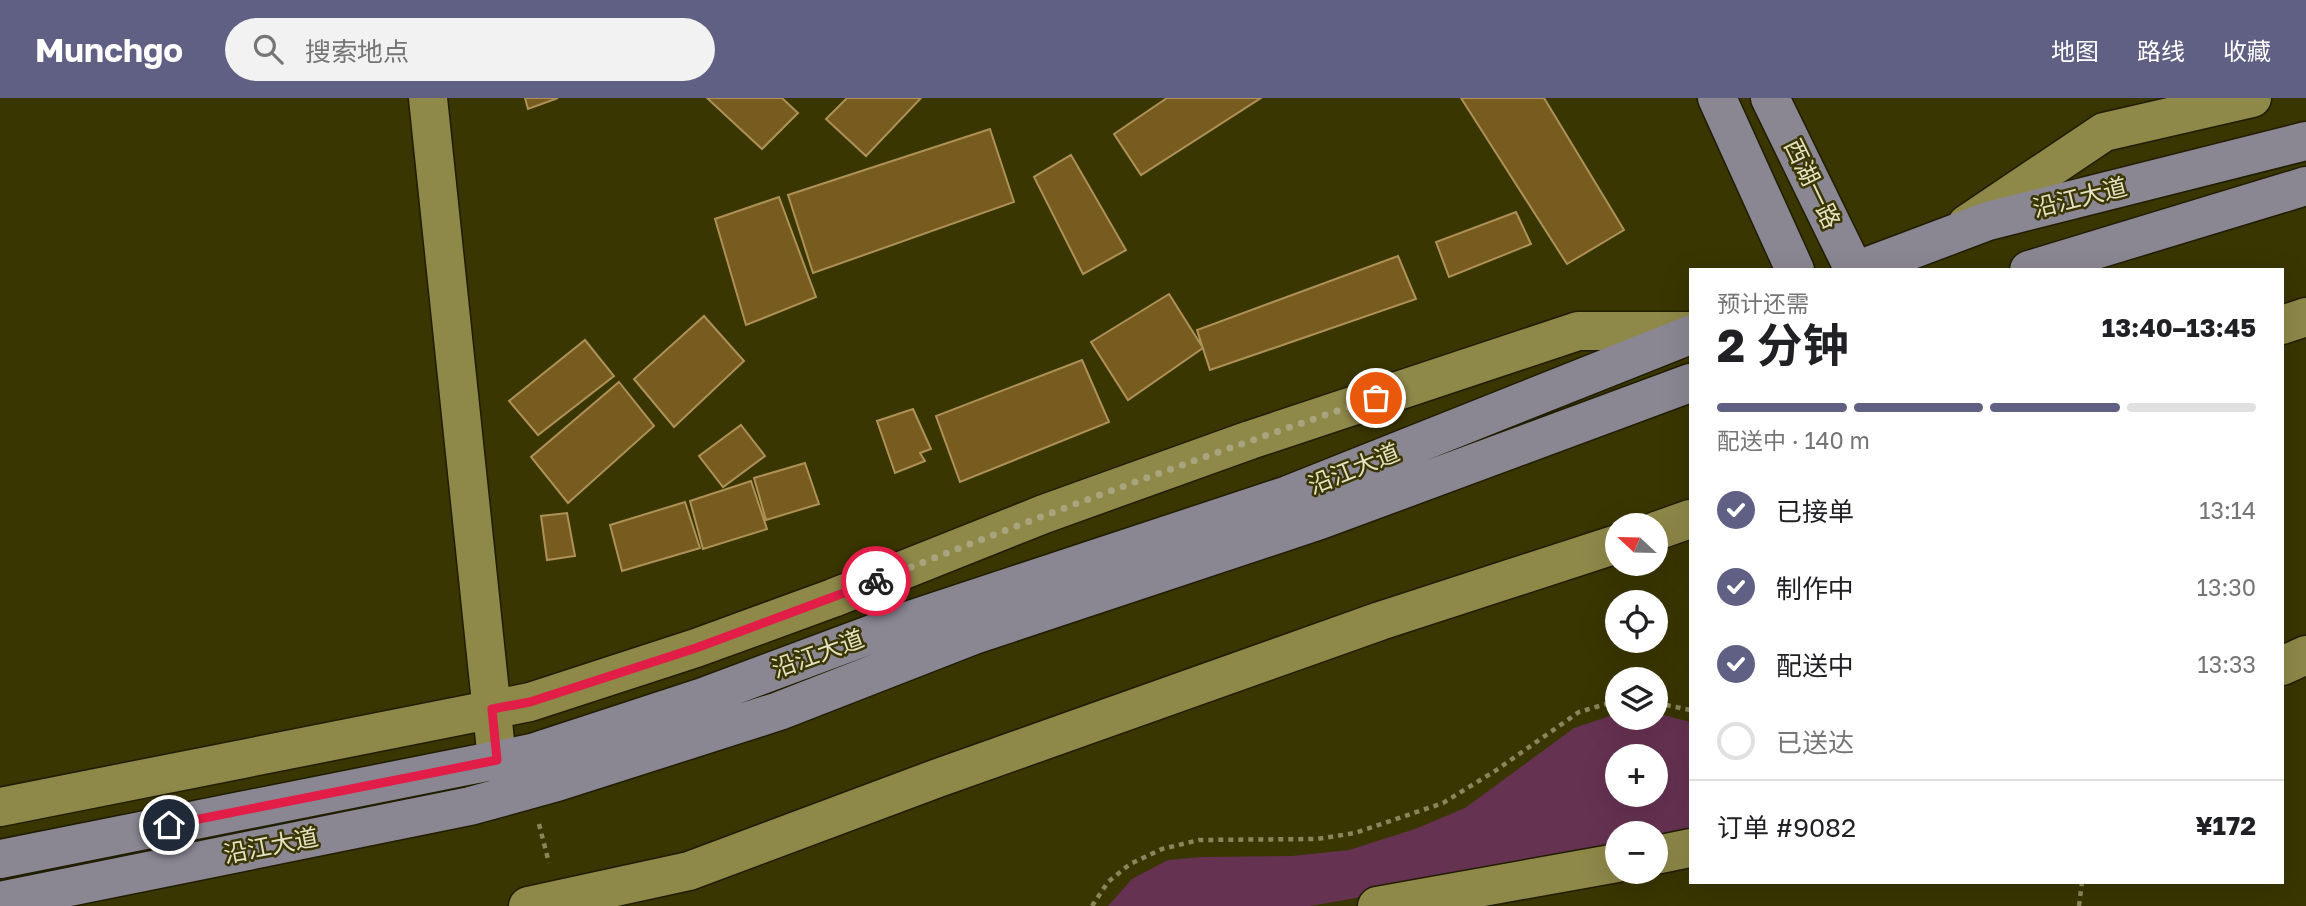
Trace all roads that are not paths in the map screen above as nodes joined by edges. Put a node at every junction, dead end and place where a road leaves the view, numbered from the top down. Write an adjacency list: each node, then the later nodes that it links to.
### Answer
1 (429, 98): 22 (street)
2 (1717, 98): 8 (main road, 西湖一路)
3 (1770, 98): 9 (main road, 西湖一路)
4 (2252, 98): 7 (street)
5 (2306, 141): 7 (main road, 沿江大道)
6 (2306, 186): 11 (main road, 沿江大道)
7 (1952, 235): 10 (main road, 沿江大道)
8 (1793, 268)
9 (1855, 268)
10 (1861, 268)
11 (2036, 268)
12 (2306, 317): 13 (street)
13 (2284, 324)
14 (1689, 333): 22 (street)
15 (1689, 333): 23 (main road, 沿江大道)
16 (1689, 383): 29 (main road, 沿江大道)
17 (1689, 519): 18 (street)
18 (1668, 527)
19 (1605, 548): 30 (street)
20 (2306, 655): 21 (street)
21 (2284, 665)
22 (492, 709): 23 (street); 24 (street)
23 (497, 760): 27 (main road, 沿江大道)
24 (0, 807)
25 (1689, 848): 26 (street)
26 (1668, 853)
27 (0, 859)
28 (1605, 865): 31 (street)
29 (0, 901)
30 (543, 903)
31 (1377, 906)

